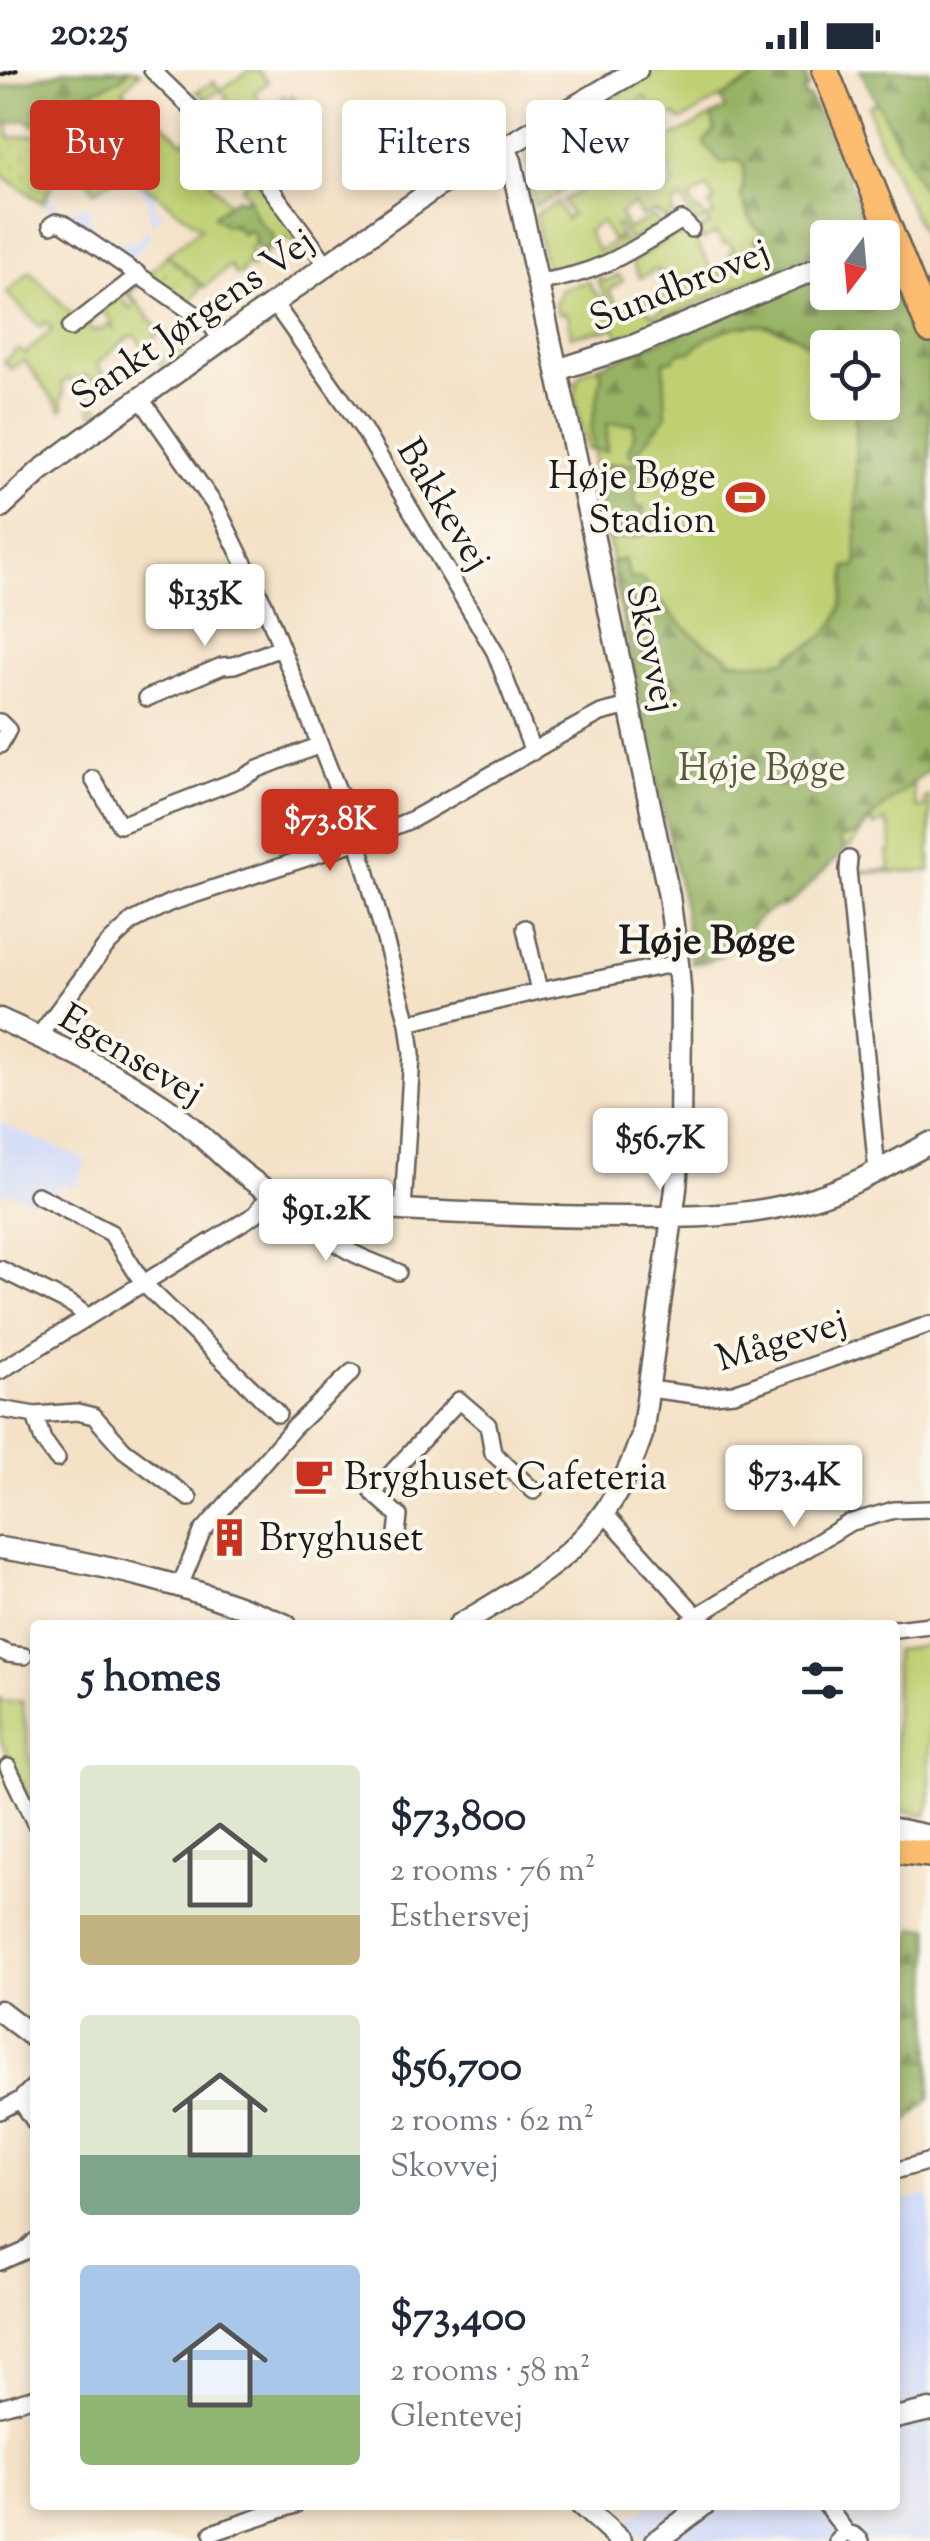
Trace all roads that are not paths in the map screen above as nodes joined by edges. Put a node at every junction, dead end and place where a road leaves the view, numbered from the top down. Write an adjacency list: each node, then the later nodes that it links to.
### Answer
1 (152, 70): 11 (street)
2 (638, 70): 5 (street, Sankt Jørgens Vej)
3 (823, 70): 9 (main road); 18 (main road)
4 (839, 70): 14 (main road)
5 (506, 146)
6 (506, 152): 16 (street, Skovvej)
7 (432, 190): 11 (street, Sankt Jørgens Vej)
8 (684, 219): 16 (street)
9 (876, 220)
10 (51, 224): 15 (street)
11 (326, 265): 17 (street, Sankt Jørgens Vej)
12 (900, 269): 18 (main road)
13 (810, 272): 21 (street, Sundbrovej)
14 (927, 273)
15 (137, 274): 19 (street); 20 (street)
16 (538, 282): 21 (street, Skovvej)
17 (274, 303): 20 (street, Sankt Jørgens Vej); 30 (street, Bakkevej)
18 (926, 320)
19 (70, 328)
20 (222, 341): 22 (street, Sankt Jørgens Vej)
21 (558, 370): 26 (street, Skovvej)
22 (141, 399): 23 (street, Sankt Jørgens Vej); 24 (street)
23 (3, 499)
24 (281, 648): 25 (street); 28 (street)
25 (147, 698)
26 (629, 706): 30 (street); 35 (street, Skovvej)
27 (0, 722): 29 (street)
28 (320, 745): 31 (street); 32 (street)
29 (0, 746)
30 (533, 752): 32 (street)
31 (93, 779)
32 (358, 842): 38 (street); 39 (street)
33 (849, 858): 41 (street)
34 (525, 928): 36 (street)
35 (678, 963): 36 (street); 46 (street, Skovvej)
36 (540, 991): 38 (street)
37 (0, 1020): 39 (street, Egensevej)
38 (408, 1022): 45 (street)
39 (38, 1037): 42 (street, Egensevej)
40 (930, 1143): 41 (street)
41 (878, 1171): 46 (street)
42 (271, 1192): 44 (street); 49 (street)
43 (38, 1195): 49 (street)
44 (314, 1205): 45 (street); 48 (street)
45 (403, 1210): 46 (street)
46 (672, 1218): 54 (street, Skovvej)
47 (0, 1269): 50 (street)
48 (398, 1272)
49 (143, 1283): 50 (street); 57 (street)
50 (88, 1317): 52 (street)
51 (930, 1324): 54 (street, Mågevej)
52 (0, 1371)
53 (352, 1372): 65 (street)
54 (649, 1389): 62 (street, Skovvej)
55 (0, 1409): 56 (street)
56 (35, 1414): 58 (street); 60 (street)
57 (278, 1414)
58 (57, 1459)
59 (534, 1491): 63 (street)
60 (188, 1498)
61 (930, 1509): 69 (street)
62 (605, 1514): 67 (street, Skovvej); 68 (street)
63 (396, 1542)
64 (0, 1548): 65 (street)
65 (180, 1586): 66 (street)
66 (275, 1620)
67 (466, 1620)
68 (695, 1620)
69 (700, 1620)
70 (930, 1625): 71 (street)
71 (900, 1629)
72 (0, 1650): 73 (street)
73 (24, 1656)
74 (0, 1750): 75 (street)
75 (4, 1769): 76 (street)
76 (30, 1814)
77 (900, 1830): 78 (street)
78 (930, 1836)
79 (900, 1854): 80 (main road)
80 (930, 1854)
81 (900, 1856): 82 (street)
82 (930, 1866)
83 (0, 2011): 84 (street)
84 (30, 2034)
85 (30, 2090): 86 (street)
86 (20, 2100): 87 (street); 88 (street)
87 (0, 2111)
88 (30, 2115)
89 (930, 2161): 90 (street)
90 (900, 2170)
91 (30, 2246): 92 (street)
92 (0, 2262)
93 (30, 2398): 94 (street)
94 (0, 2407)
95 (930, 2410): 96 (street)
96 (900, 2417)
97 (285, 2510): 101 (street)
98 (587, 2510): 104 (street)
99 (697, 2510): 105 (street)
100 (829, 2510): 103 (street)
101 (240, 2532): 102 (street)
102 (212, 2533)
103 (848, 2538)
104 (621, 2541)
105 (656, 2541)

